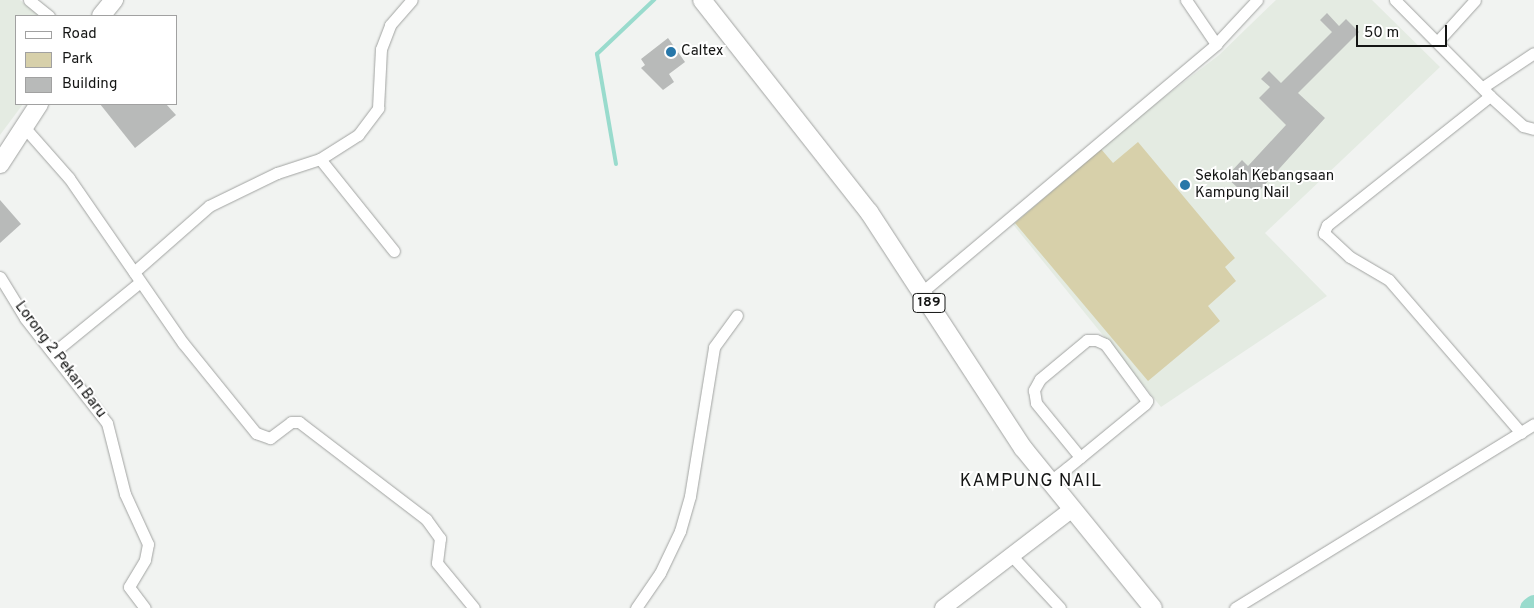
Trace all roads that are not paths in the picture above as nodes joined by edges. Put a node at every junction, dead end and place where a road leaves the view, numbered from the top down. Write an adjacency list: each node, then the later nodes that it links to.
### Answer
1 (114, 0): 10 (main road)
2 (412, 0): 19 (street)
3 (702, 0): 23 (main road, 189)
4 (1186, 0): 11 (street)
5 (1257, 0): 11 (street)
6 (1395, 0): 12 (street)
7 (1475, 0): 12 (street)
8 (31, 2): 9 (street)
9 (48, 15)
10 (102, 15)
11 (1216, 44): 23 (street)
12 (1440, 44): 14 (street)
13 (1534, 53): 14 (street)
14 (1486, 92): 17 (street); 27 (street)
15 (38, 105): 16 (main road)
16 (24, 127): 18 (main road); 22 (street)
17 (1534, 129)
18 (3, 153)
19 (320, 159): 20 (street); 22 (street)
20 (394, 251)
21 (0, 277): 25 (street, Lorong 2 Pekan Baru)
22 (137, 277): 25 (street); 33 (street)
23 (922, 292): 29 (main road, 189)
24 (737, 315): 34 (street)
25 (53, 354): 32 (street, Lorong 2 Pekan Baru)
26 (1534, 424): 27 (street)
27 (1521, 433): 38 (street)
28 (1080, 457): 28 (street); 29 (street)
29 (1048, 482): 30 (main road, 189)
30 (1071, 510): 31 (street); 37 (main road, 189)
31 (1011, 555): 35 (street); 36 (street)
32 (144, 608)
33 (474, 608)
34 (636, 608)
35 (943, 608)
36 (1060, 608)
37 (1153, 608)
38 (1236, 608)

